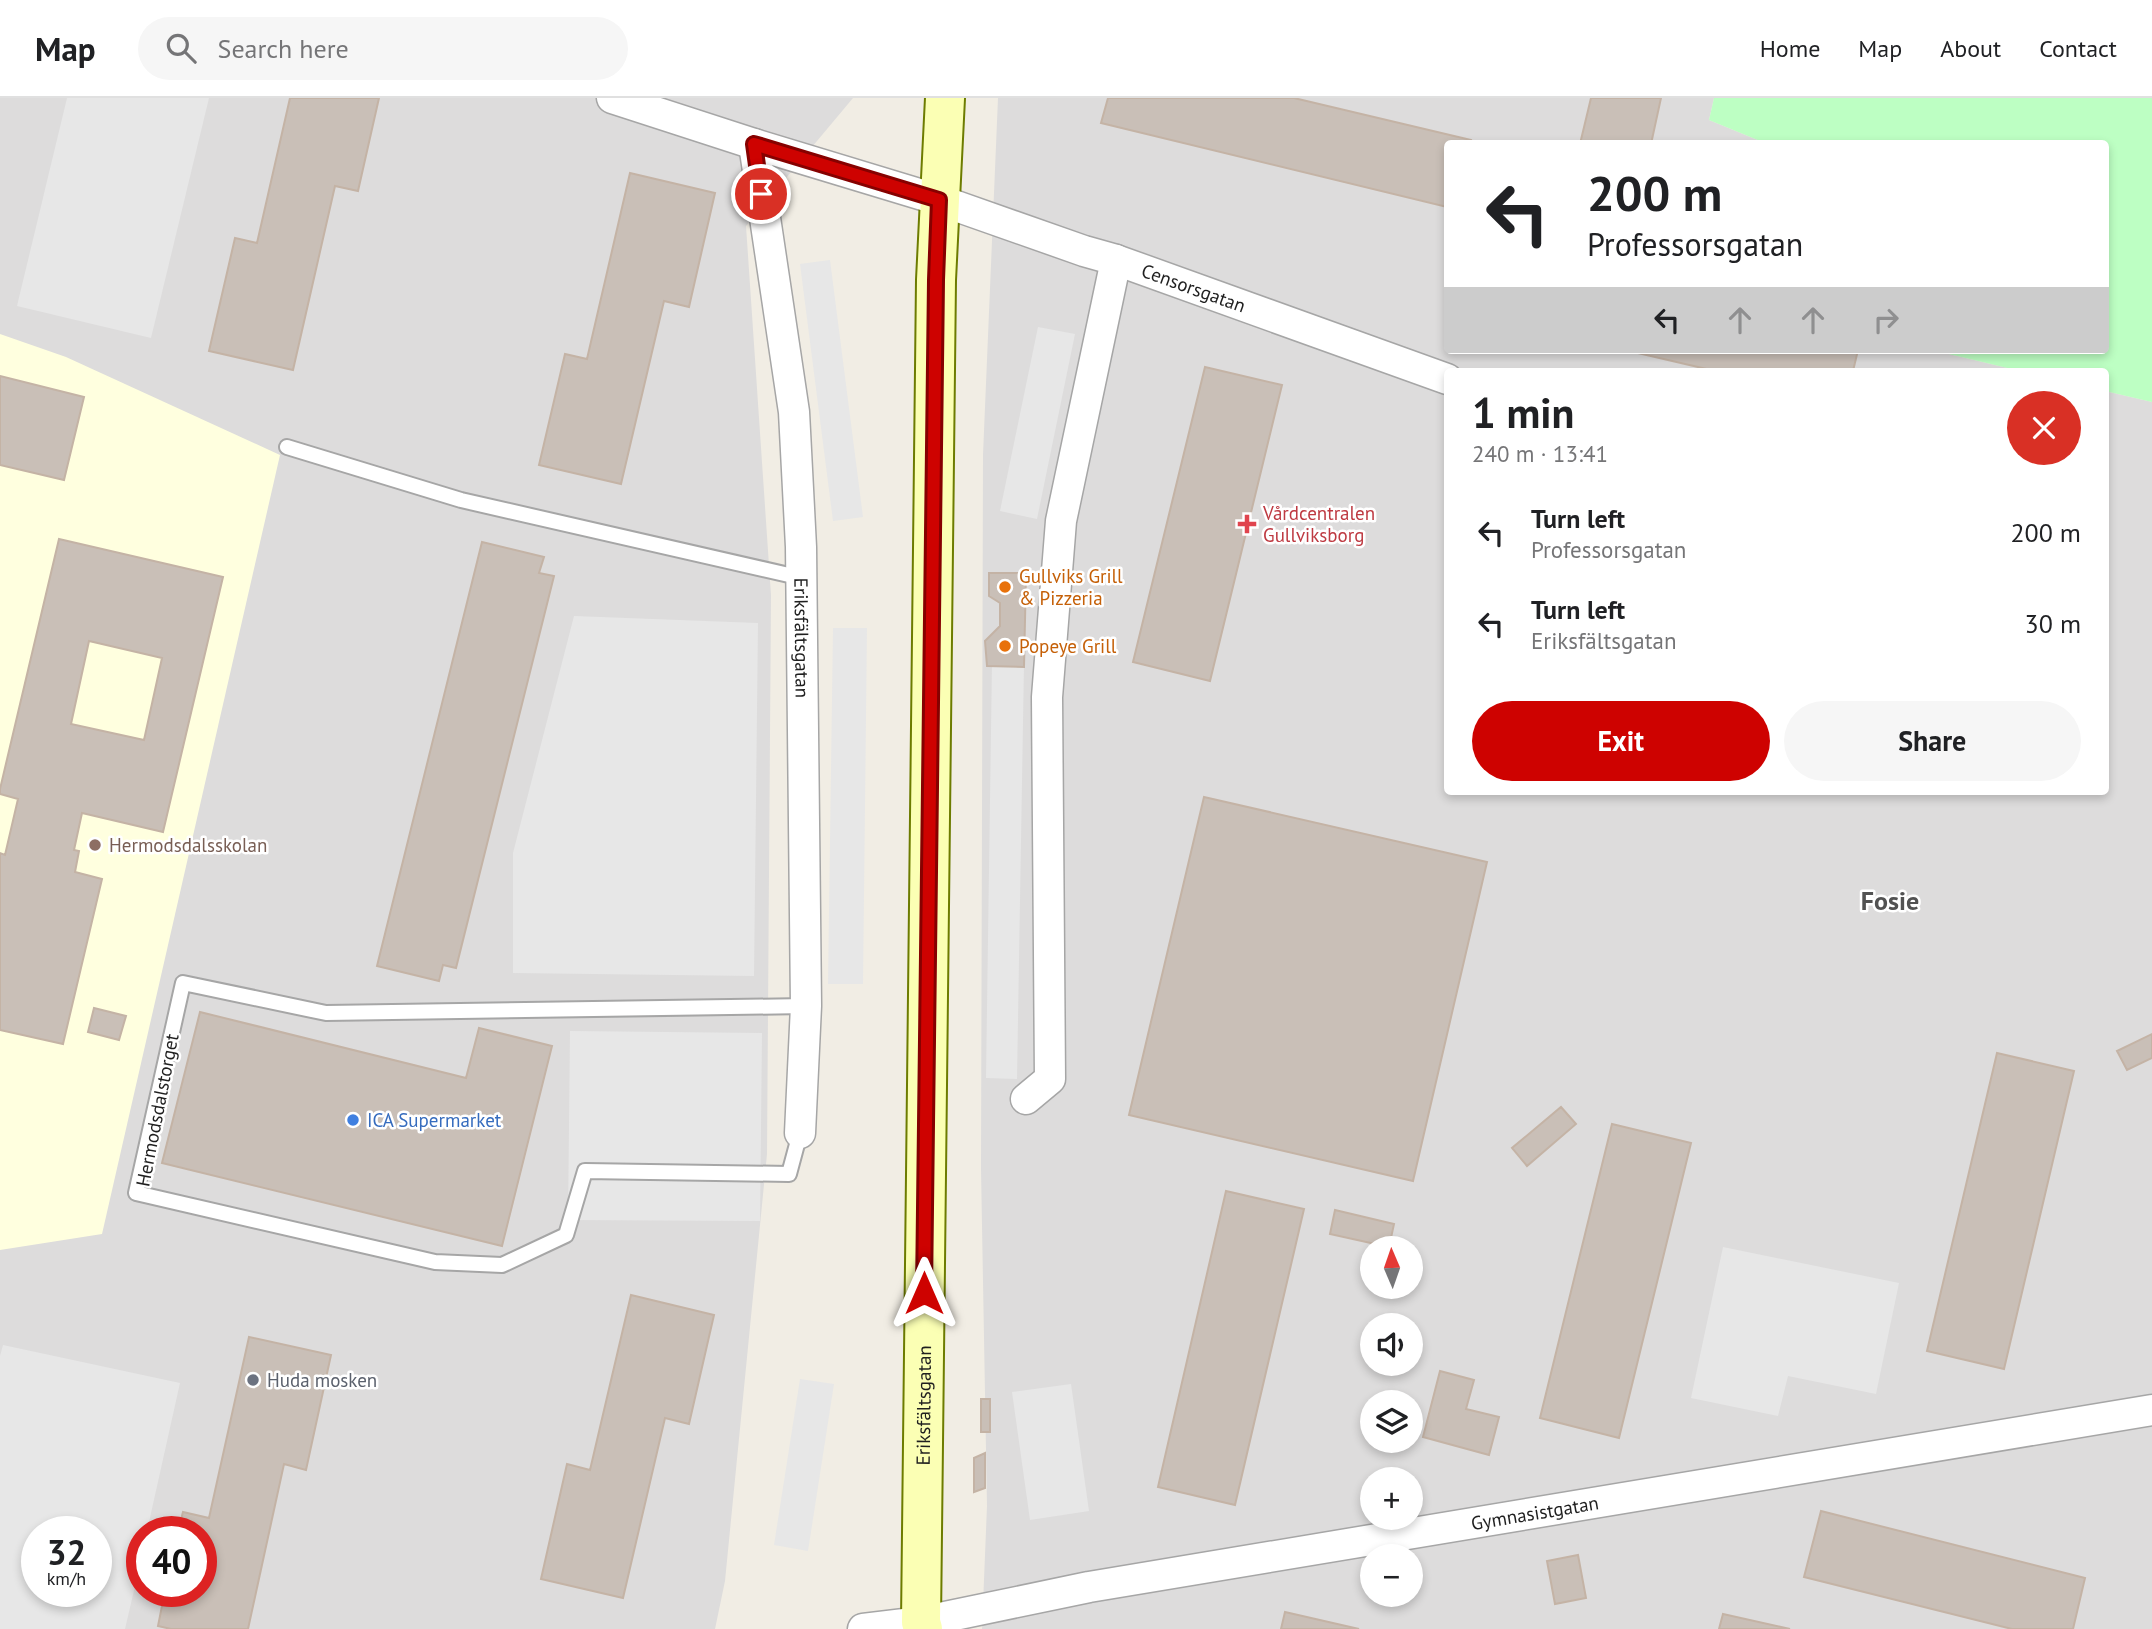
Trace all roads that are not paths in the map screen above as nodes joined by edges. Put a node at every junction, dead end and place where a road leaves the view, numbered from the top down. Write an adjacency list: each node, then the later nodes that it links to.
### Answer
1 (612, 98): 3 (street, Censorsgatan)
2 (945, 98): 4 (street, Eriksfältsgatan)
3 (754, 144): 4 (street, Censorsgatan); 8 (street, Eriksfältsgatan)
4 (939, 200): 5 (street, Censorsgatan); 13 (street, Eriksfältsgatan)
5 (1116, 260): 6 (street, Censorsgatan); 10 (street)
6 (1444, 378)
7 (287, 447): 8 (lane)
8 (802, 578): 9 (street, Eriksfältsgatan)
9 (806, 1006): 11 (street, Eriksfältsgatan); 11 (lane, Hermodsdalstorget)
10 (1026, 1099)
11 (800, 1133)
12 (2152, 1410): 13 (street, Gymnasistgatan)
13 (920, 1627): 14 (street, Gymnasistgatan)
14 (863, 1629)

